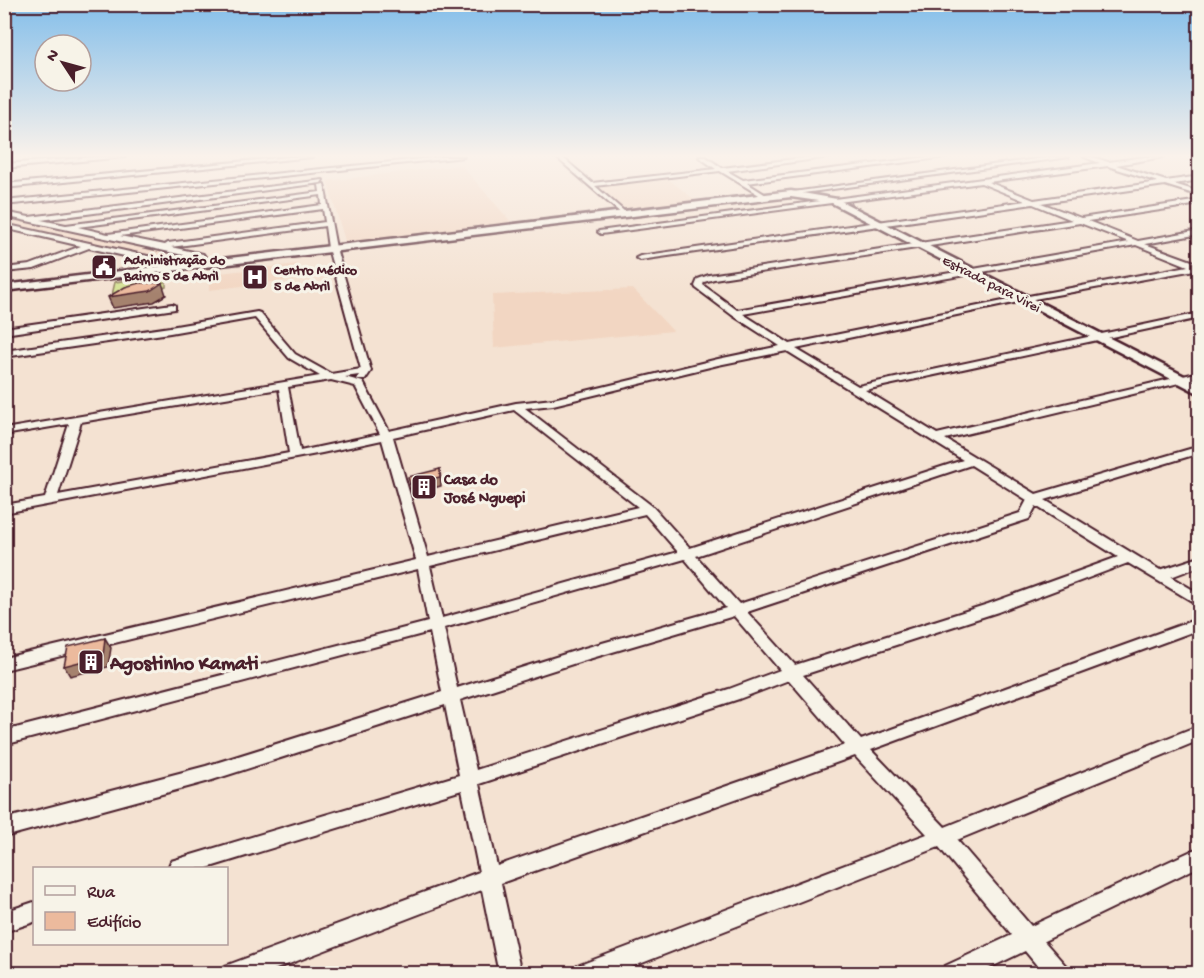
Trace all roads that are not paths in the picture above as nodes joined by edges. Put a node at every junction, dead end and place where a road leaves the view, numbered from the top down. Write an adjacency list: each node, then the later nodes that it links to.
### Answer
1 (155, 203): 15 (street)
2 (250, 203): 20 (street)
3 (324, 203): 12 (street)
4 (611, 203): 14 (street)
5 (709, 203): 14 (street, Estrada para Virei)
6 (821, 203): 21 (street)
7 (837, 203): 17 (street, Estrada para Virei)
8 (1020, 203): 17 (street)
9 (1036, 203): 16 (street)
10 (1196, 203): 16 (street)
11 (53, 204): 13 (street)
12 (325, 207): 18 (street); 23 (street)
13 (4, 212): 15 (street)
14 (623, 213): 28 (street, Estrada para Virei)
15 (30, 219): 20 (street)
16 (1082, 221): 24 (street); 27 (street)
17 (877, 223): 27 (street, Estrada para Virei); 29 (street)
18 (328, 224): 26 (street); 28 (street)
19 (4, 226): 25 (street)
20 (65, 227): 23 (street)
21 (601, 231)
22 (1200, 232): 24 (street)
23 (105, 236): 26 (street)
24 (1137, 243): 32 (street); 35 (street)
25 (88, 246): 31 (street); 33 (street)
26 (161, 246): 30 (street)
27 (921, 246): 35 (street, Estrada para Virei); 40 (street)
28 (332, 248): 30 (street, Estrada para Virei); 46 (street)
29 (640, 258)
30 (206, 264): 33 (street, Estrada para Virei)
31 (31, 267): 34 (street); 36 (street)
32 (1199, 267): 38 (street)
33 (174, 268): 36 (street, Estrada para Virei)
34 (4, 270)
35 (970, 271): 38 (street, Estrada para Virei); 40 (street)
36 (23, 286): 37 (street, Estrada para Virei)
37 (4, 288)
38 (1023, 299): 43 (street, Estrada para Virei); 44 (street)
39 (172, 307): 42 (street)
40 (735, 313): 44 (street)
41 (1200, 315): 43 (street)
42 (4, 331)
43 (1097, 337): 49 (street, Estrada para Virei); 52 (street)
44 (789, 348): 52 (street); 54 (street)
45 (4, 354): 48 (street)
46 (366, 371): 48 (street); 50 (street)
47 (1200, 375): 49 (street)
48 (328, 376): 50 (street); 51 (street)
49 (1179, 380): 53 (street, Estrada para Virei); 58 (street)
50 (359, 384): 57 (street)
51 (283, 385): 55 (street); 60 (street)
52 (856, 389): 58 (street)
53 (1200, 390)
54 (516, 406): 57 (street); 65 (street)
55 (76, 420): 56 (street); 63 (street)
56 (4, 432)
57 (387, 437): 60 (street); 69 (street)
58 (936, 438): 61 (street)
59 (1200, 449): 62 (street)
60 (295, 455): 63 (street)
61 (974, 461): 62 (street); 66 (street)
62 (1034, 499): 67 (street); 72 (street)
63 (50, 501): 64 (street)
64 (4, 509)
65 (648, 509): 66 (street); 69 (street)
66 (687, 554): 72 (street); 74 (street)
67 (1129, 558): 70 (street); 76 (street)
68 (1200, 561): 70 (street)
69 (423, 563): 74 (street); 75 (street)
70 (1158, 576): 71 (street)
71 (1200, 601)
72 (736, 610): 76 (street); 77 (street)
73 (1200, 623): 80 (street)
74 (436, 625): 77 (street); 79 (street)
75 (4, 664)
76 (792, 672): 80 (street); 81 (street)
77 (451, 697): 81 (street); 82 (street)
78 (1200, 732): 83 (street)
79 (4, 738)
80 (858, 748): 83 (street); 86 (street)
81 (468, 780): 85 (street); 86 (street)
82 (4, 828)
83 (942, 837): 89 (street); 92 (street)
84 (1200, 856): 89 (street)
85 (181, 867)
86 (489, 878): 90 (street); 91 (street)
87 (33, 912): 88 (street)
88 (4, 922)
89 (1027, 938): 93 (street); 94 (street)
90 (233, 974)
91 (510, 974)
92 (585, 974)
93 (953, 974)
94 (1058, 974)

